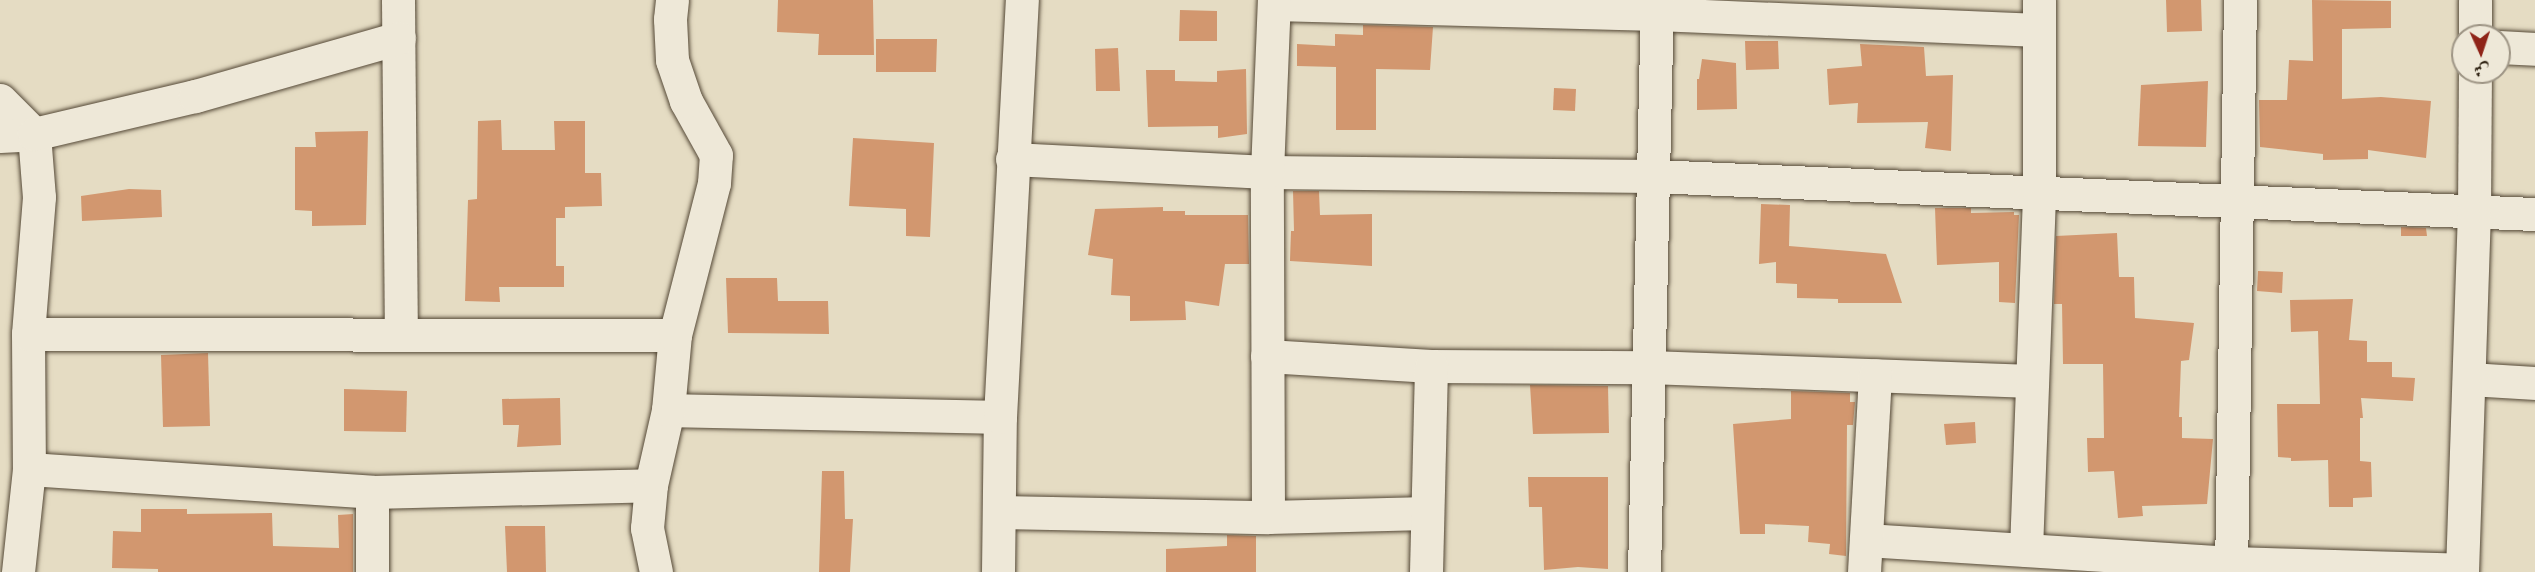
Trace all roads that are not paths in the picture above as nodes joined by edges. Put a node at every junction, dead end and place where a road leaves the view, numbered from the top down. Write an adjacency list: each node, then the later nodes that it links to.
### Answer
1 (398, 0): 12 (street)
2 (672, 0): 28 (street)
3 (1022, 0): 19 (street)
4 (2240, 0): 23 (street)
5 (2475, 0): 11 (street)
6 (1274, 2): 7 (street); 20 (street)
7 (1435, 4): 8 (street)
8 (1657, 7): 9 (street); 21 (street)
9 (1876, 11): 10 (street)
10 (2039, 15): 22 (street)
11 (2475, 24)
12 (399, 38): 17 (street); 27 (street)
13 (2511, 47): 14 (street)
14 (2535, 48)
15 (2475, 84): 24 (street)
16 (0, 100): 17 (street)
17 (34, 134): 18 (street); 26 (street)
18 (0, 136)
19 (1012, 159): 20 (street); 37 (street)
20 (1267, 172): 21 (street); 29 (street)
21 (1653, 176): 22 (street); 31 (street)
22 (2038, 193): 23 (street); 34 (street)
23 (2236, 201): 24 (street); 46 (street)
24 (2475, 211): 25 (street); 33 (street)
25 (2535, 214)
26 (27, 334): 27 (street); 38 (street)
27 (401, 334): 28 (street)
28 (675, 335): 36 (street)
29 (1267, 356): 30 (street); 43 (street)
30 (1431, 366): 31 (street); 42 (street)
31 (1649, 367): 32 (street); 53 (street)
32 (1875, 375): 34 (street); 45 (street)
33 (2469, 379): 35 (street); 47 (street)
34 (2032, 381): 44 (street)
35 (2535, 383)
36 (668, 410): 37 (street); 39 (street)
37 (1000, 417): 41 (street)
38 (29, 469): 40 (street); 48 (street)
39 (651, 485): 40 (street); 50 (street)
40 (372, 492): 49 (street)
41 (999, 512): 43 (street); 51 (street)
42 (1427, 513): 43 (street); 52 (street)
43 (1268, 517)
44 (2026, 550): 45 (street); 46 (street)
45 (1865, 556)
46 (2231, 568): 47 (street)
47 (2462, 571)
48 (18, 572)
49 (372, 572)
50 (656, 572)
51 (998, 572)
52 (1426, 572)
53 (1644, 572)

